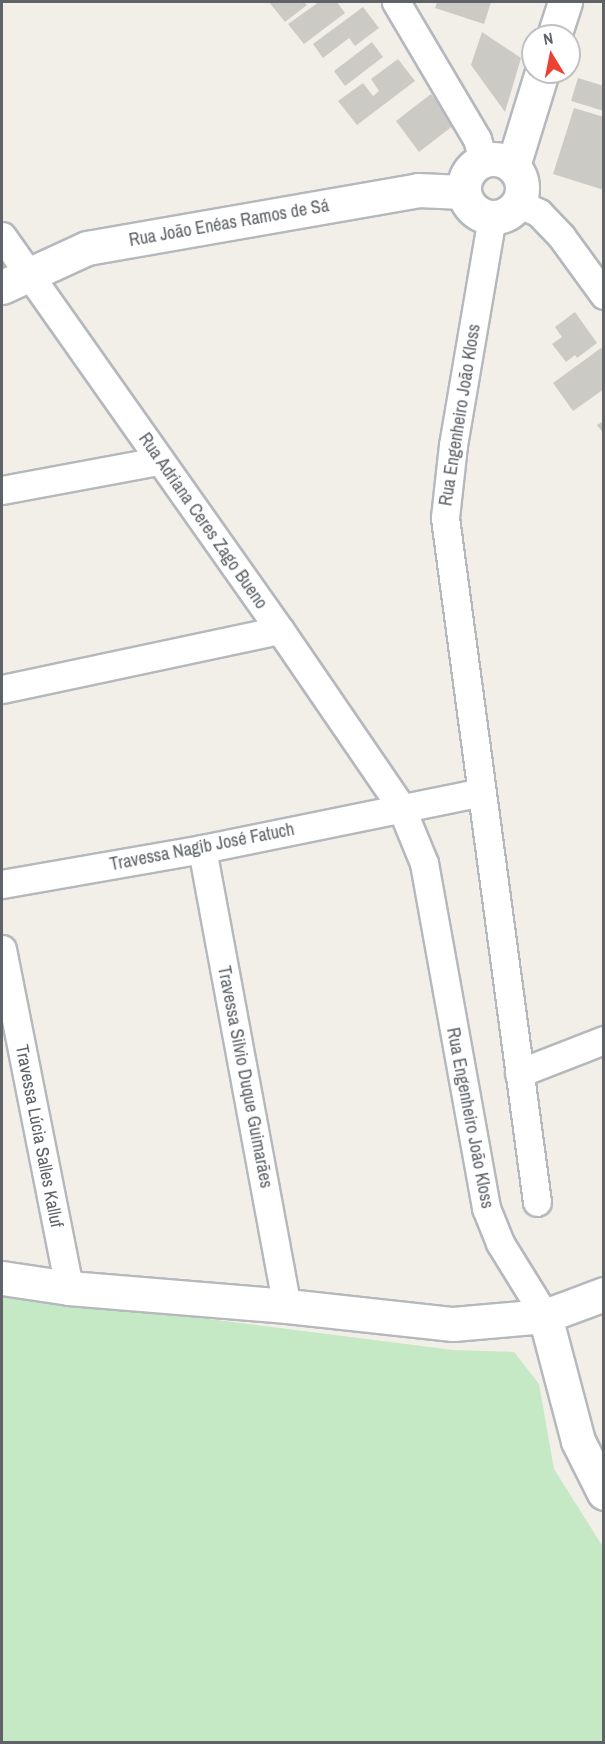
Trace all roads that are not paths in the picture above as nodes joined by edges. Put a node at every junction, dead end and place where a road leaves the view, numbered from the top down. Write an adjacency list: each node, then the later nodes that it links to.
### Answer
1 (396, 2): 5 (street)
2 (565, 2): 3 (street)
3 (558, 24)
4 (536, 84): 5 (street)
5 (498, 163): 6 (street); 7 (street)
6 (464, 192): 7 (street); 9 (street, Rua João Enéas Ramos de Sá)
7 (505, 210): 10 (street); 15 (street, Rua Engenheiro João Kloss)
8 (2, 236): 9 (street, Rua Adriana Ceres Zago Bueno)
9 (15, 279): 11 (street, Rua Adriana Ceres Zago Bueno)
10 (603, 296)
11 (159, 461): 12 (street); 13 (street, Rua Adriana Ceres Zago Bueno)
12 (2, 490)
13 (280, 630): 14 (street); 16 (street, Rua Adriana Ceres Zago Bueno)
14 (2, 689)
15 (482, 792): 16 (street); 21 (street, Rua Engenheiro João Kloss)
16 (401, 807): 17 (street, Travessa Nagib José Fatuch); 27 (street, Rua Engenheiro João Kloss)
17 (202, 849): 18 (street, Travessa Nagib José Fatuch); 26 (street, Travessa Silvio Duque Guimarães)
18 (2, 884)
19 (2, 949): 24 (street, Travessa Lúcia Salles Kalluf)
20 (603, 1040): 21 (street)
21 (519, 1073): 22 (street, Rua Engenheiro João Kloss)
22 (537, 1202)
23 (2, 1278): 24 (street)
24 (69, 1288): 26 (street)
25 (603, 1294): 27 (street)
26 (287, 1306): 27 (street)
27 (545, 1316): 28 (street, Rua Engenheiro João Kloss)
28 (603, 1493)

